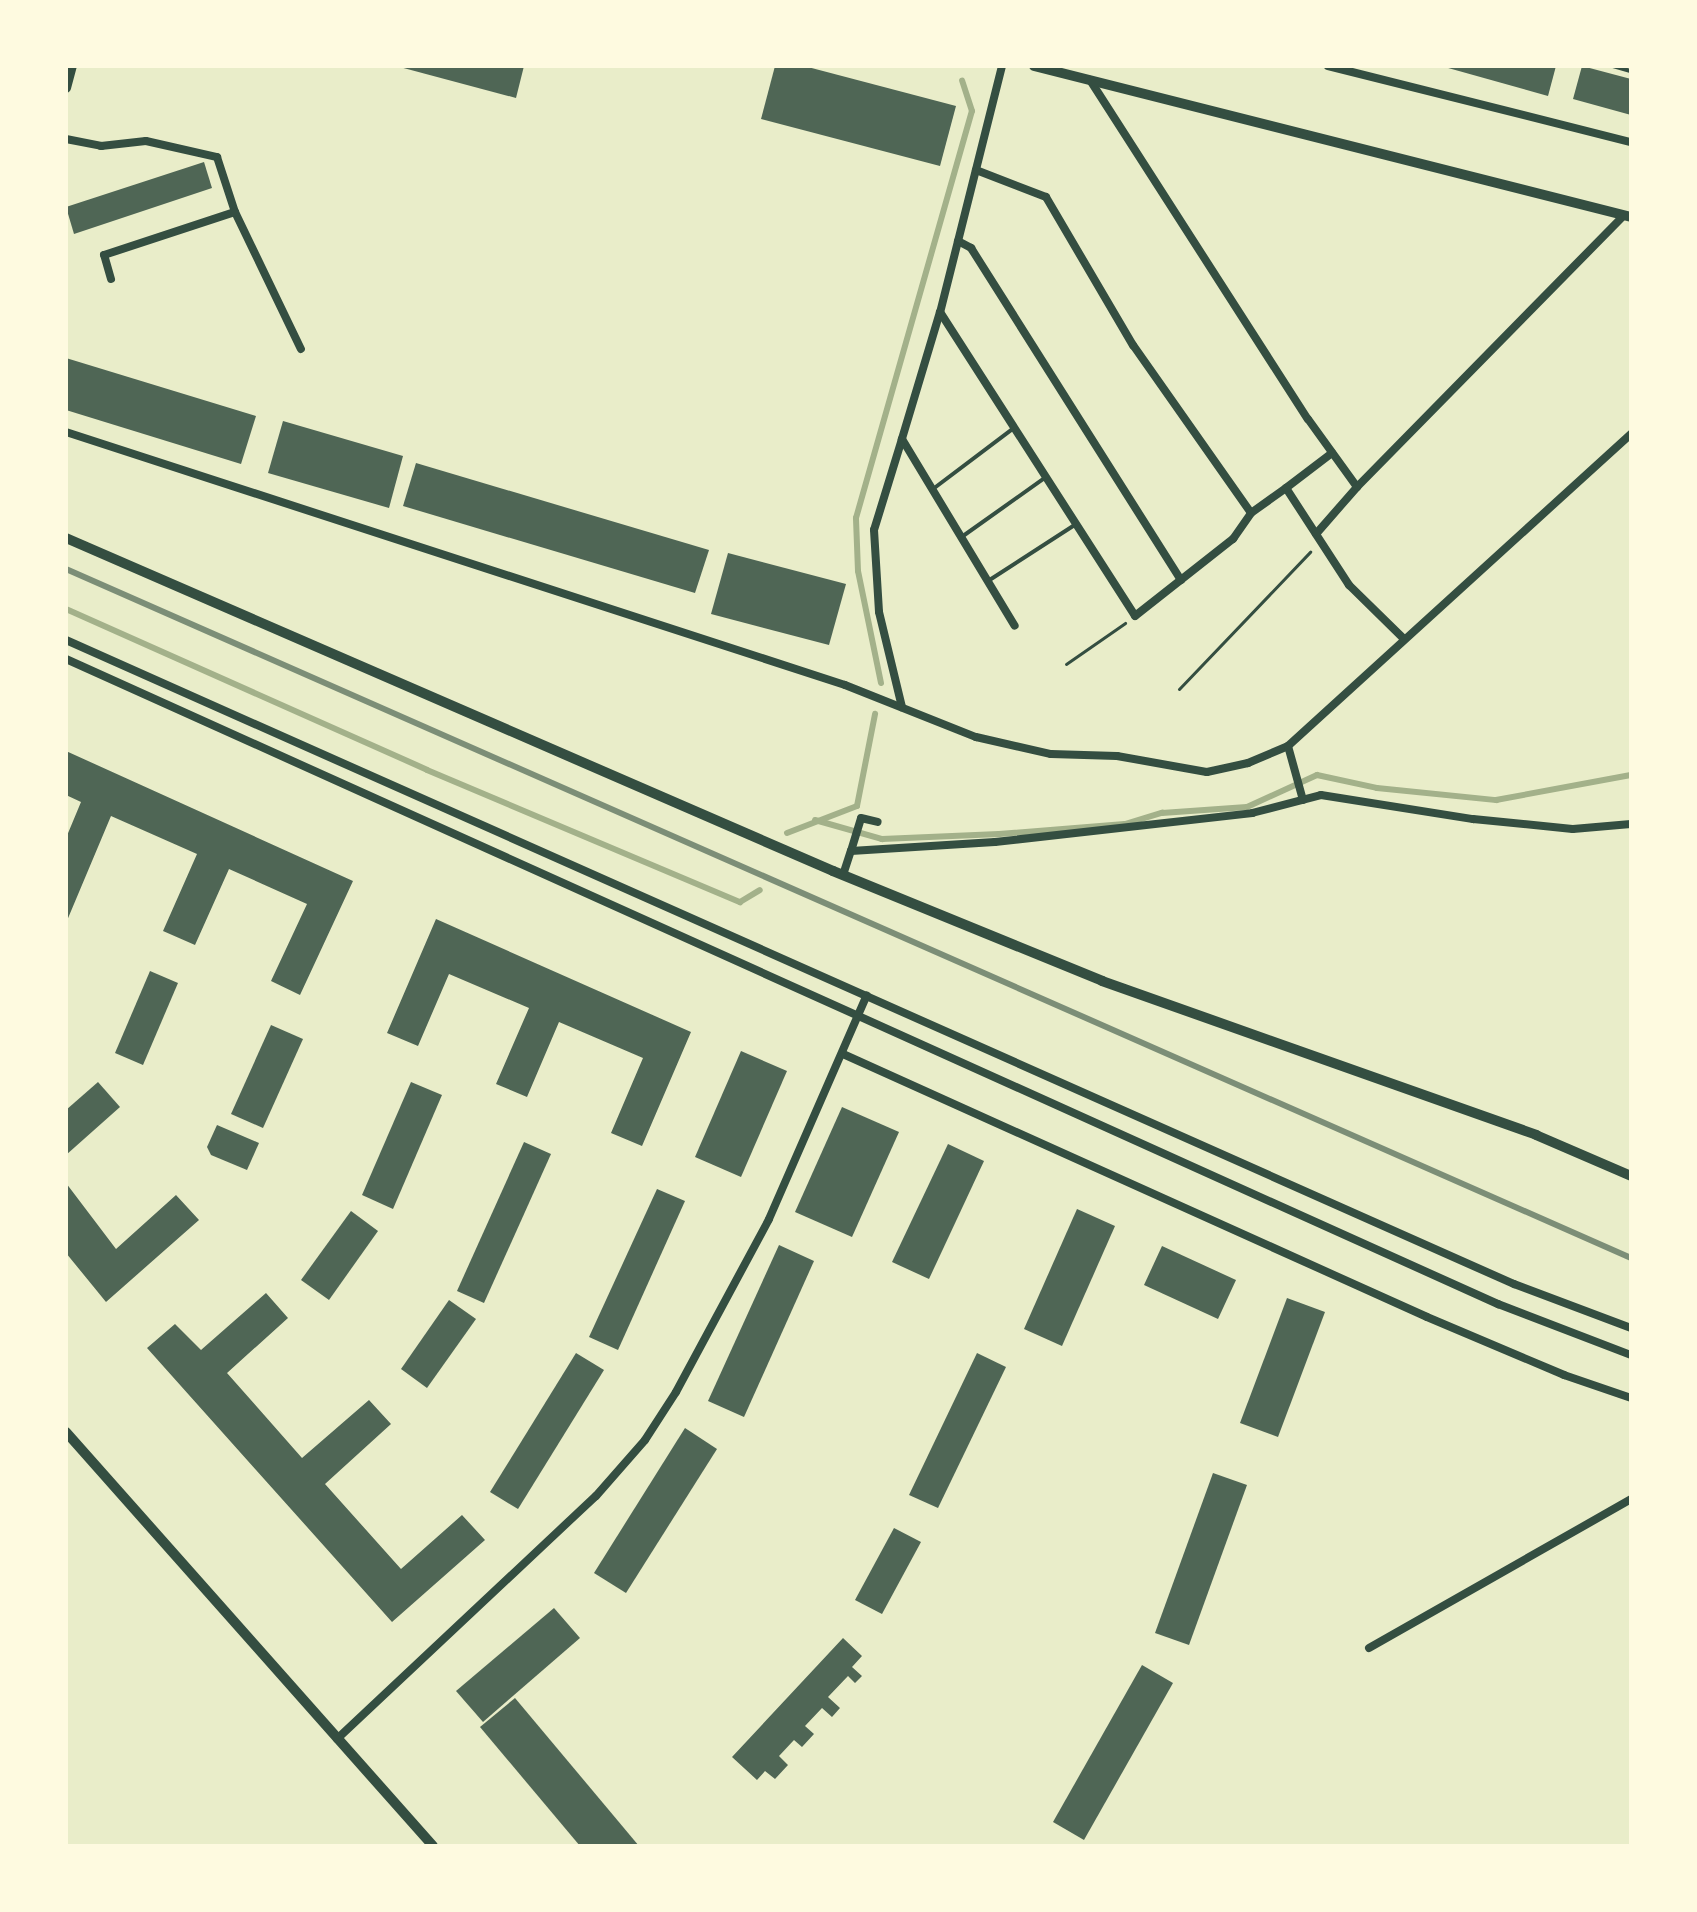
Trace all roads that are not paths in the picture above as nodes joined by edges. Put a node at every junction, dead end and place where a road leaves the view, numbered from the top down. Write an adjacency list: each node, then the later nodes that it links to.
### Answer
1 (72, 66): 9 (street)
2 (1002, 66): 12 (street)
3 (1034, 66): 8 (street)
4 (1328, 66): 6 (street)
5 (1613, 66): 7 (lane)
6 (1366, 71): 11 (street)
7 (1631, 71)
8 (1090, 80): 14 (street); 23 (street)
9 (66, 88)
10 (66, 139): 13 (street)
11 (1631, 142)
12 (976, 170): 15 (street); 28 (street)
13 (235, 212): 16 (street); 18 (street)
14 (1628, 216): 25 (street)
15 (958, 241): 17 (street); 33 (street)
16 (111, 279)
17 (940, 312): 19 (street); 22 (street)
18 (301, 349)
19 (1014, 428): 24 (street); 27 (lane)
20 (66, 432): 39 (street)
21 (1631, 434): 36 (street)
22 (902, 439): 27 (street); 39 (street)
23 (1332, 453): 25 (street); 26 (street)
24 (1046, 477): 29 (street); 31 (lane)
25 (1357, 487): 32 (street)
26 (1286, 488): 28 (street); 32 (street)
27 (932, 490): 31 (street)
28 (1251, 513): 33 (street)
29 (1076, 524): 33 (street); 34 (lane)
30 (66, 538): 45 (street)
31 (961, 538): 34 (street)
32 (1318, 538): 36 (street)
33 (1181, 580)
34 (988, 581): 35 (street)
35 (1015, 626)
36 (1404, 639): 40 (street)
37 (66, 640): 46 (street)
38 (66, 659): 50 (street)
39 (902, 707): 40 (street)
40 (1288, 746): 41 (street)
41 (1303, 800): 43 (street); 44 (street)
42 (878, 822): 44 (street)
43 (1631, 824)
44 (851, 851): 45 (street)
45 (843, 875): 48 (street)
46 (867, 995): 47 (street); 49 (street)
47 (843, 1054): 51 (street); 55 (street)
48 (1631, 1176)
49 (1631, 1328)
50 (1631, 1355)
51 (1631, 1398)
52 (66, 1432): 55 (street)
53 (1631, 1499): 54 (street)
54 (1369, 1648)
55 (337, 1739): 56 (street)
56 (433, 1846)

